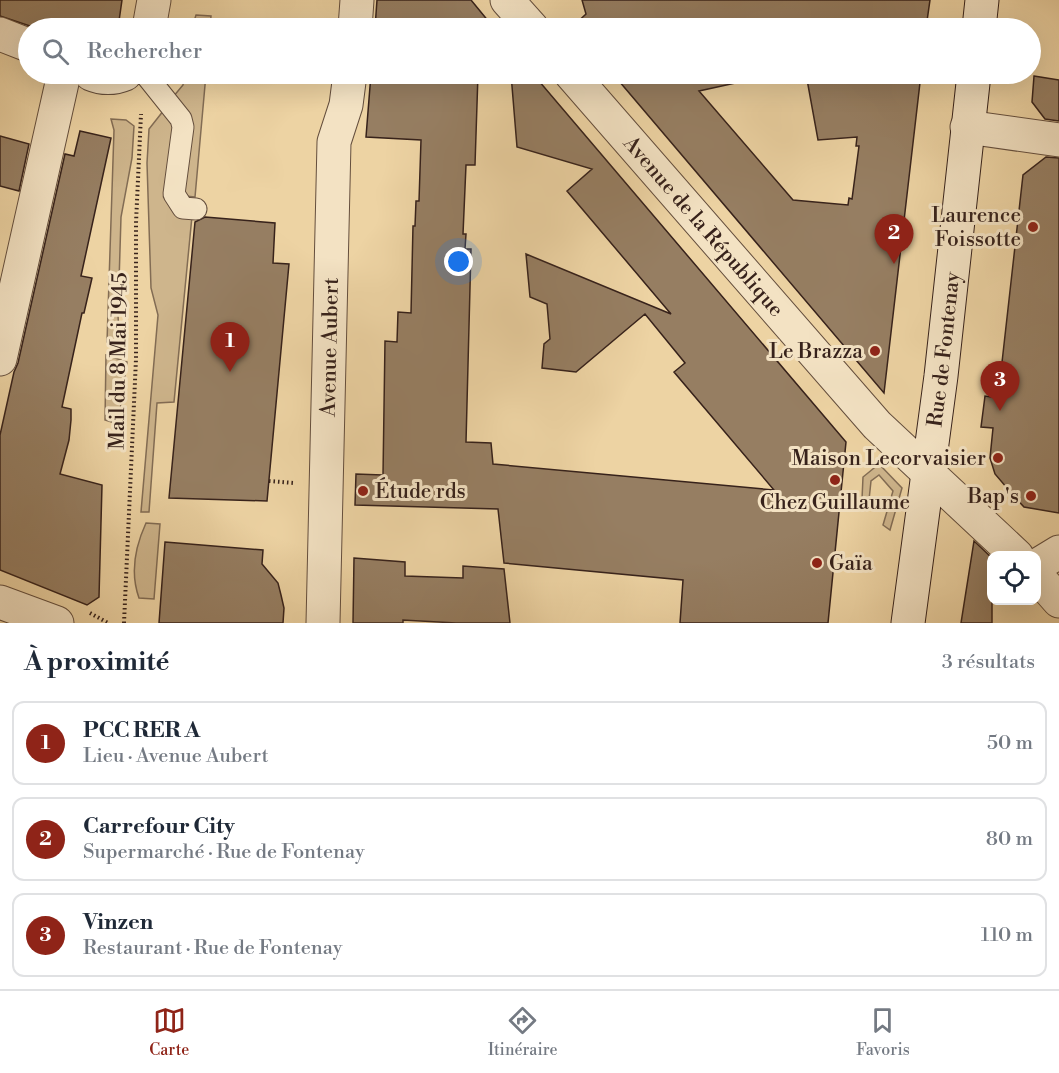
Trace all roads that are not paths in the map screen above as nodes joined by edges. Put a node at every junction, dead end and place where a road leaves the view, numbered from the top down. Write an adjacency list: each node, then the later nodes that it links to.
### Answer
1 (154, 0): 5 (street)
2 (357, 0): 6 (street)
3 (507, 0): 7 (street)
4 (982, 0): 8 (street)
5 (151, 18)
6 (356, 18)
7 (523, 18)
8 (980, 18)
9 (0, 34): 10 (street)
10 (18, 41)
11 (62, 84): 19 (street)
12 (153, 84): 18 (lane)
13 (349, 84): 28 (street, Avenue Aubert)
14 (580, 84): 20 (street, Avenue de la République)
15 (973, 84): 16 (street, Rue de Fontenay)
16 (967, 127): 17 (street); 20 (street, Rue de Fontenay)
17 (1059, 140)
18 (196, 209)
19 (0, 359)
20 (927, 473): 21 (street, Avenue de la République); 29 (street, Rue de Fontenay)
21 (1013, 551)
22 (1059, 552): 23 (street)
23 (1041, 563)
24 (1041, 581): 25 (street)
25 (1059, 601)
26 (0, 602): 27 (street)
27 (57, 623)
28 (323, 623)
29 (908, 623)

